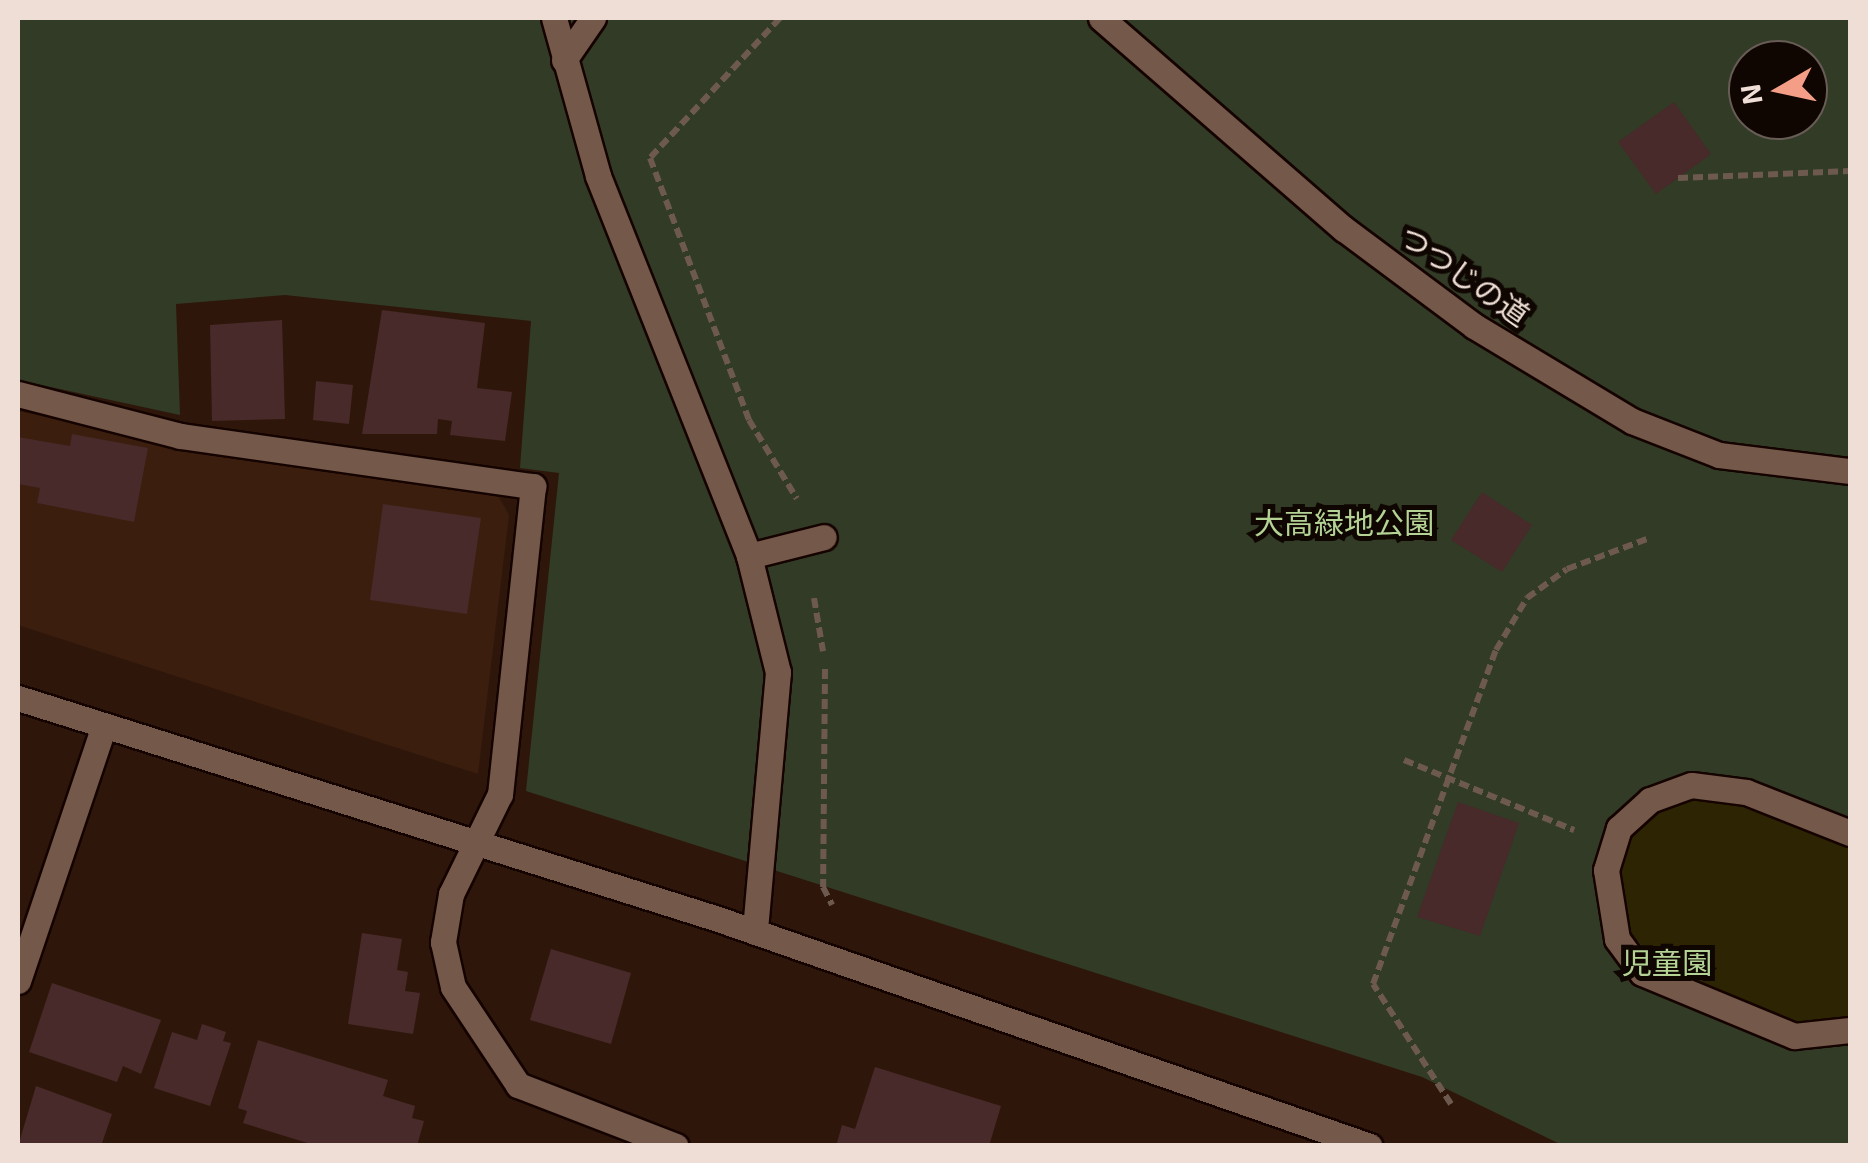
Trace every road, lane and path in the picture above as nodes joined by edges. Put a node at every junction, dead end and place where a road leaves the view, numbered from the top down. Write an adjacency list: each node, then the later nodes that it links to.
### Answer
1 (554, 18): 5 (street)
2 (593, 18): 5 (street)
3 (780, 18): 10 (path)
4 (1101, 18): 9 (street, つつじの道)
5 (564, 60): 13 (street)
6 (1850, 171): 7 (path)
7 (1678, 178)
8 (18, 394): 20 (street)
9 (1850, 471)
10 (803, 509)
11 (824, 537): 13 (street)
12 (1647, 540): 18 (path)
13 (749, 556): 23 (street)
14 (814, 598): 22 (path)
15 (18, 698): 16 (street)
16 (104, 726): 20 (street); 24 (street)
17 (1404, 760): 18 (path)
18 (1446, 777): 21 (path); 26 (path)
19 (1850, 833): 21 (street)
20 (478, 842): 23 (street); 27 (street)
21 (1612, 846): 25 (street)
22 (832, 906)
23 (755, 932): 28 (street)
24 (18, 980)
25 (1850, 1030)
26 (1451, 1104)
27 (676, 1146)
28 (1370, 1146)

